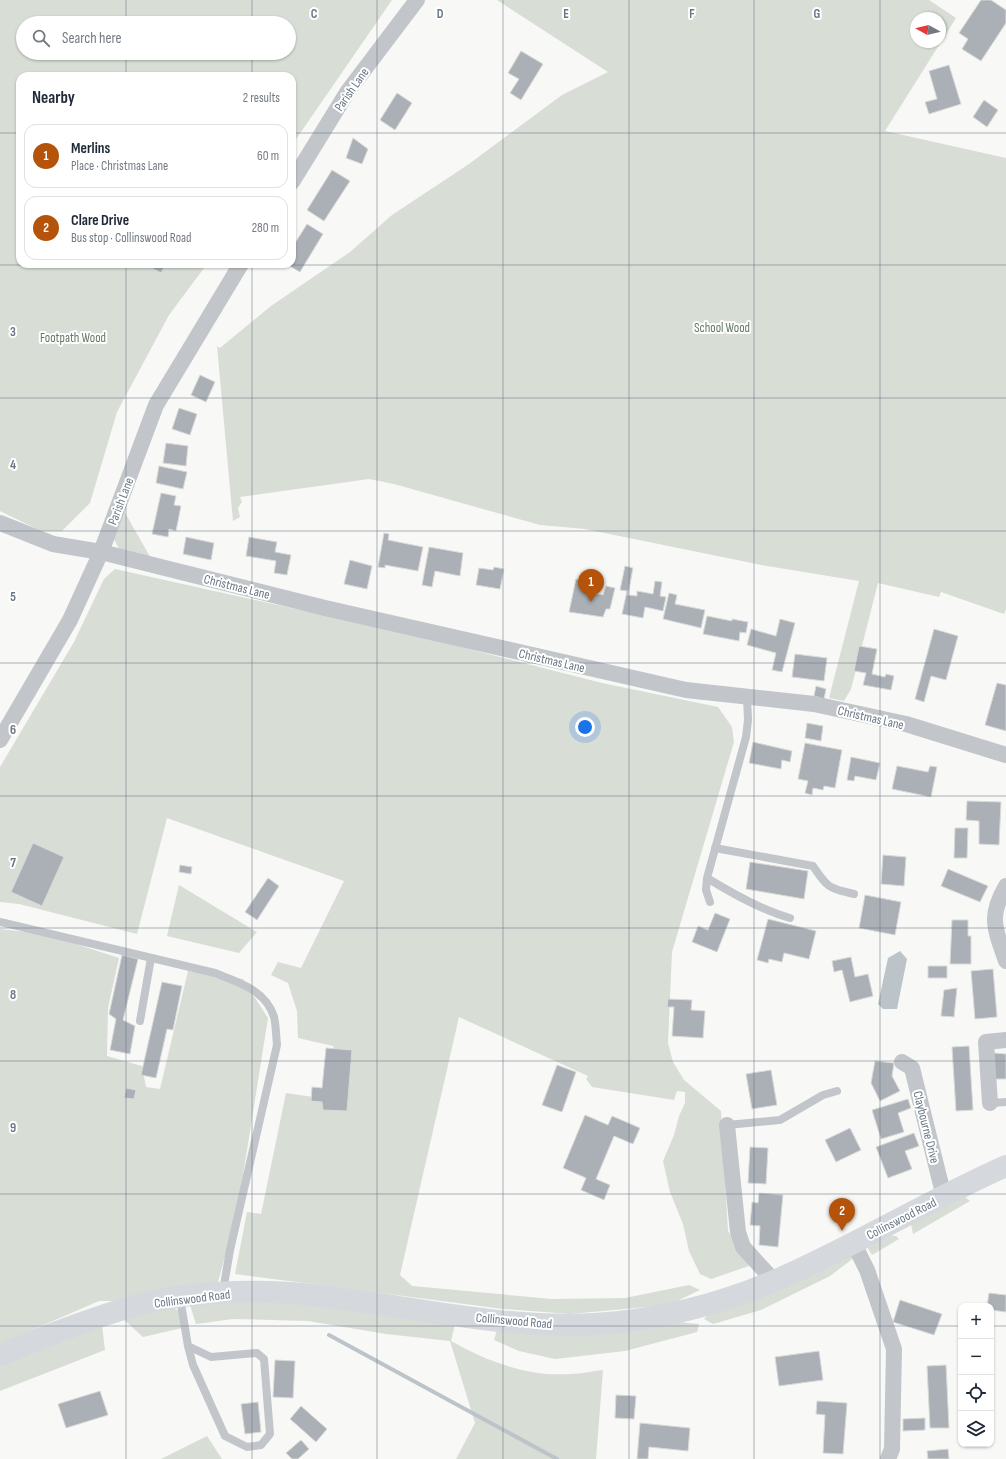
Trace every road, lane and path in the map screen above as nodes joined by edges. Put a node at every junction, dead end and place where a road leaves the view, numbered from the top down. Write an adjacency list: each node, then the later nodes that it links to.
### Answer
1 (417, 0): 2 (street, Parish Lane)
2 (296, 176)
3 (240, 268): 5 (street, Parish Lane)
4 (0, 523): 5 (street, Christmas Lane)
5 (101, 552): 6 (street, Christmas Lane); 7 (street, Parish Lane)
6 (747, 698): 8 (street, Christmas Lane); 9 (lane)
7 (0, 740)
8 (1006, 755)
9 (716, 848): 10 (lane); 12 (lane)
10 (707, 878): 13 (lane); 14 (lane)
11 (1006, 886): 17 (street)
12 (854, 894)
13 (710, 902)
14 (790, 918)
15 (0, 922): 16 (lane)
16 (151, 958): 18 (lane); 29 (lane)
17 (1006, 961)
18 (140, 1021)
19 (1006, 1040): 23 (street)
20 (902, 1062): 26 (street, Claybourne Drive)
21 (837, 1091): 24 (lane)
22 (1006, 1102): 23 (lane)
23 (990, 1103)
24 (727, 1125): 28 (street)
25 (1006, 1166): 26 (main road, Collinswood Road)
26 (944, 1197): 27 (main road, Collinswood Road)
27 (853, 1242): 28 (main road, Collinswood Road); 33 (street)
28 (774, 1281): 29 (main road, Collinswood Road)
29 (223, 1292): 30 (main road, Collinswood Road)
30 (180, 1297): 31 (lane); 32 (main road, Collinswood Road)
31 (188, 1346): 31 (lane)
32 (0, 1355)
33 (888, 1459)

